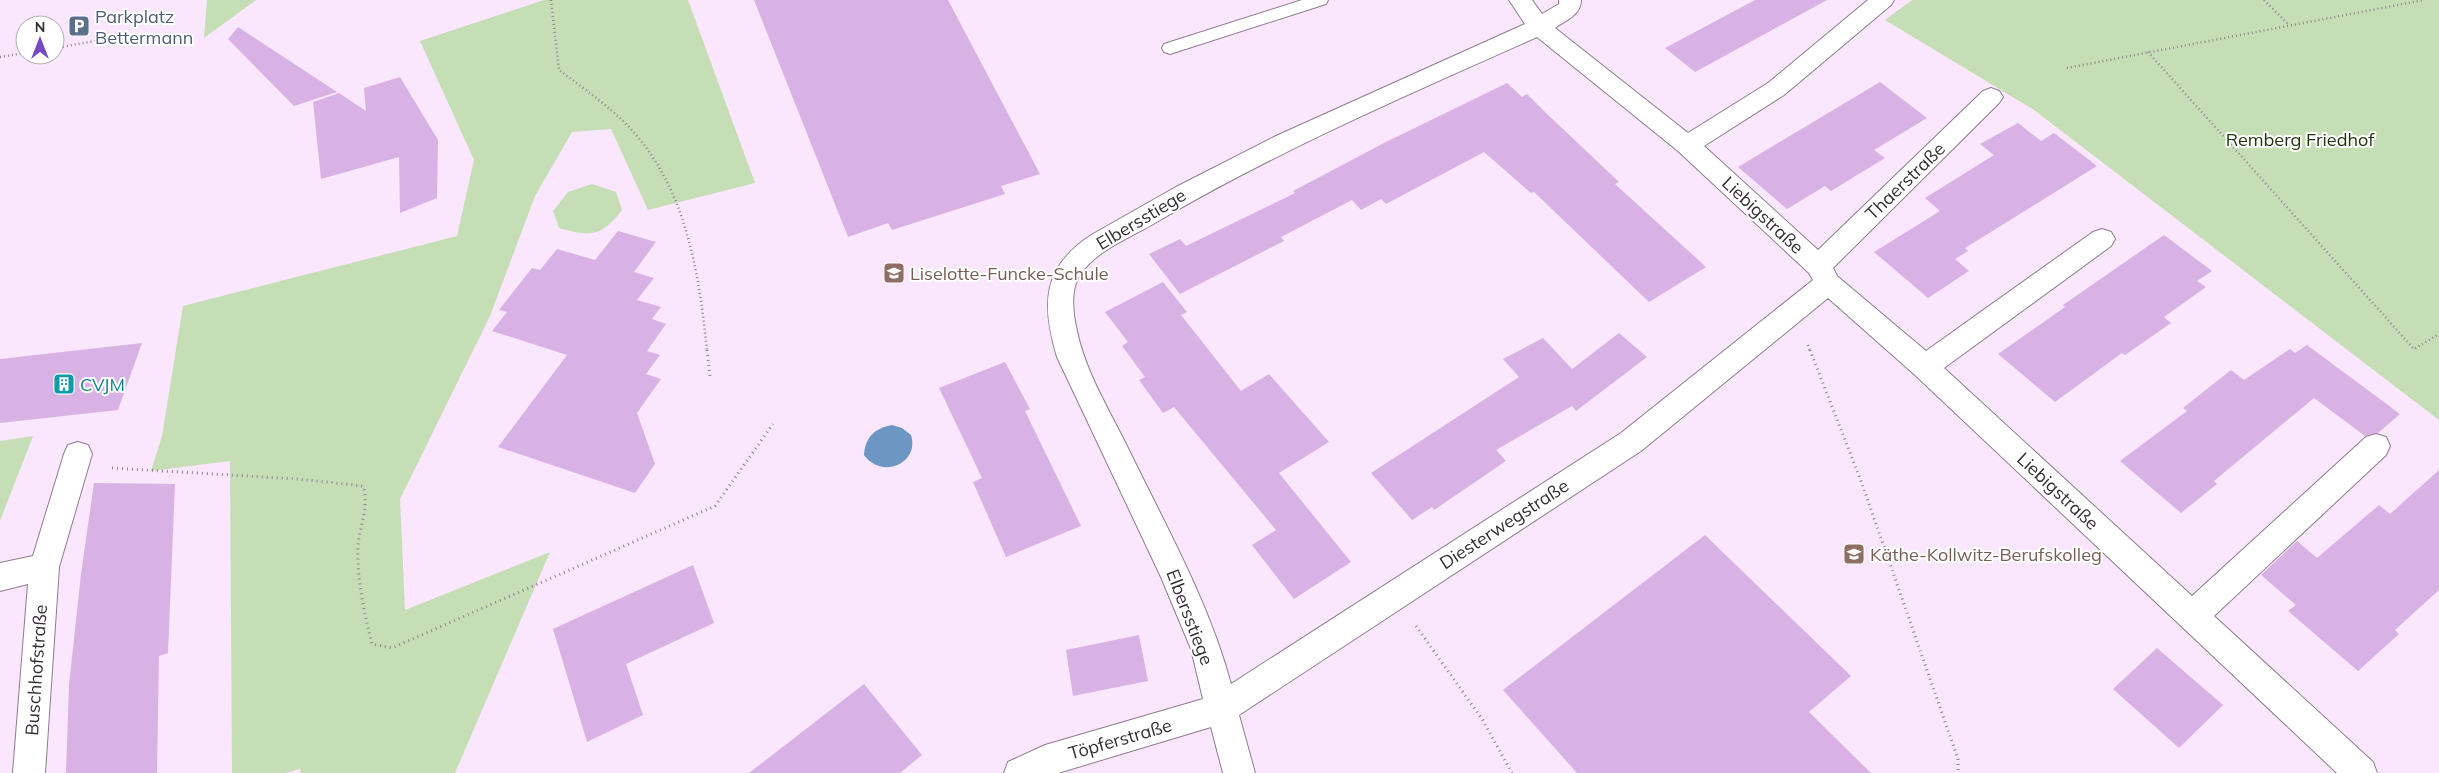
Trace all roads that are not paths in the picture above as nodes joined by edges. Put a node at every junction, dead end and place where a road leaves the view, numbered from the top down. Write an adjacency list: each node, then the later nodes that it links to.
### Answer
1 (1320, 0): 6 (lane)
2 (1520, 0): 5 (street, Liebigstraße)
3 (1570, 0): 5 (street)
4 (1883, 0): 8 (street)
5 (1539, 27): 8 (street, Liebigstraße); 17 (street, Elbersstiege)
6 (1170, 48)
7 (1992, 97): 10 (street, Thaerstraße)
8 (1687, 145): 10 (street, Liebigstraße)
9 (2102, 239): 11 (street)
10 (1823, 275): 11 (street, Liebigstraße); 17 (street, Diesterwegstraße)
11 (1925, 367): 16 (street, Liebigstraße)
12 (2376, 446): 16 (street)
13 (77, 460): 14 (street, Buschhofstraße)
14 (44, 567): 15 (street); 18 (street, Buschhofstraße)
15 (0, 577)
16 (2192, 616): 21 (street, Liebigstraße)
17 (1221, 709): 19 (street, Töpferstraße); 20 (street)
18 (29, 773)
19 (1020, 773)
20 (1239, 773)
21 (2361, 773)

